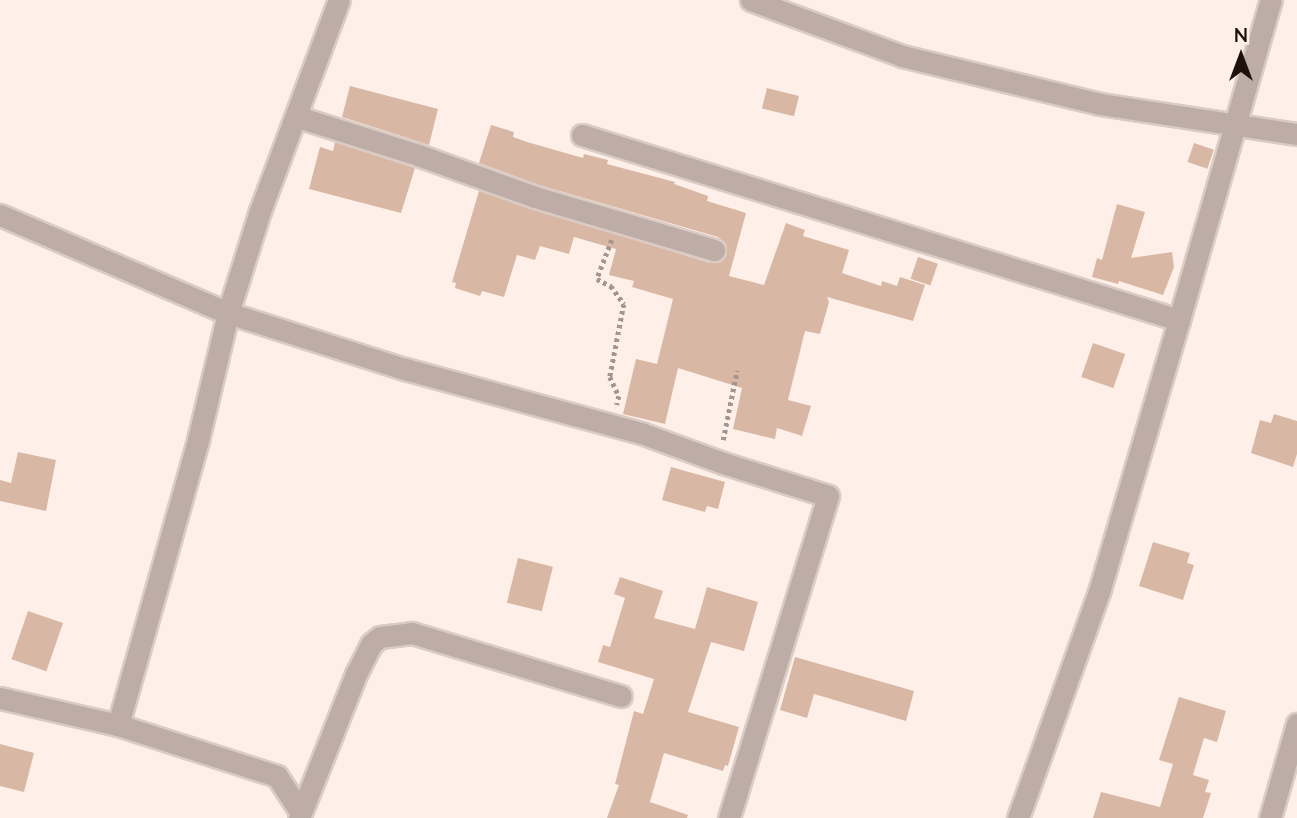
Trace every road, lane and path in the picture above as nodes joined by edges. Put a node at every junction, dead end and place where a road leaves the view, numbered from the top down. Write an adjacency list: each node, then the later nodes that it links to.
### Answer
1 (339, 0): 4 (street)
2 (751, 0): 5 (street)
3 (1271, 0): 5 (street)
4 (298, 117): 9 (street); 11 (street)
5 (1236, 126): 6 (street); 12 (street)
6 (1297, 134)
7 (582, 135): 12 (street)
8 (0, 215): 11 (street)
9 (620, 220): 10 (street); 14 (path)
10 (714, 250)
11 (228, 313): 14 (street); 19 (street)
12 (1179, 320): 22 (street)
13 (737, 370): 15 (path)
14 (611, 426): 15 (street)
15 (718, 461): 21 (street)
16 (621, 696): 20 (street)
17 (0, 698): 19 (street)
18 (1297, 724): 23 (street)
19 (118, 725): 20 (street)
20 (300, 816)
21 (729, 818)
22 (1018, 818)
23 (1270, 818)

